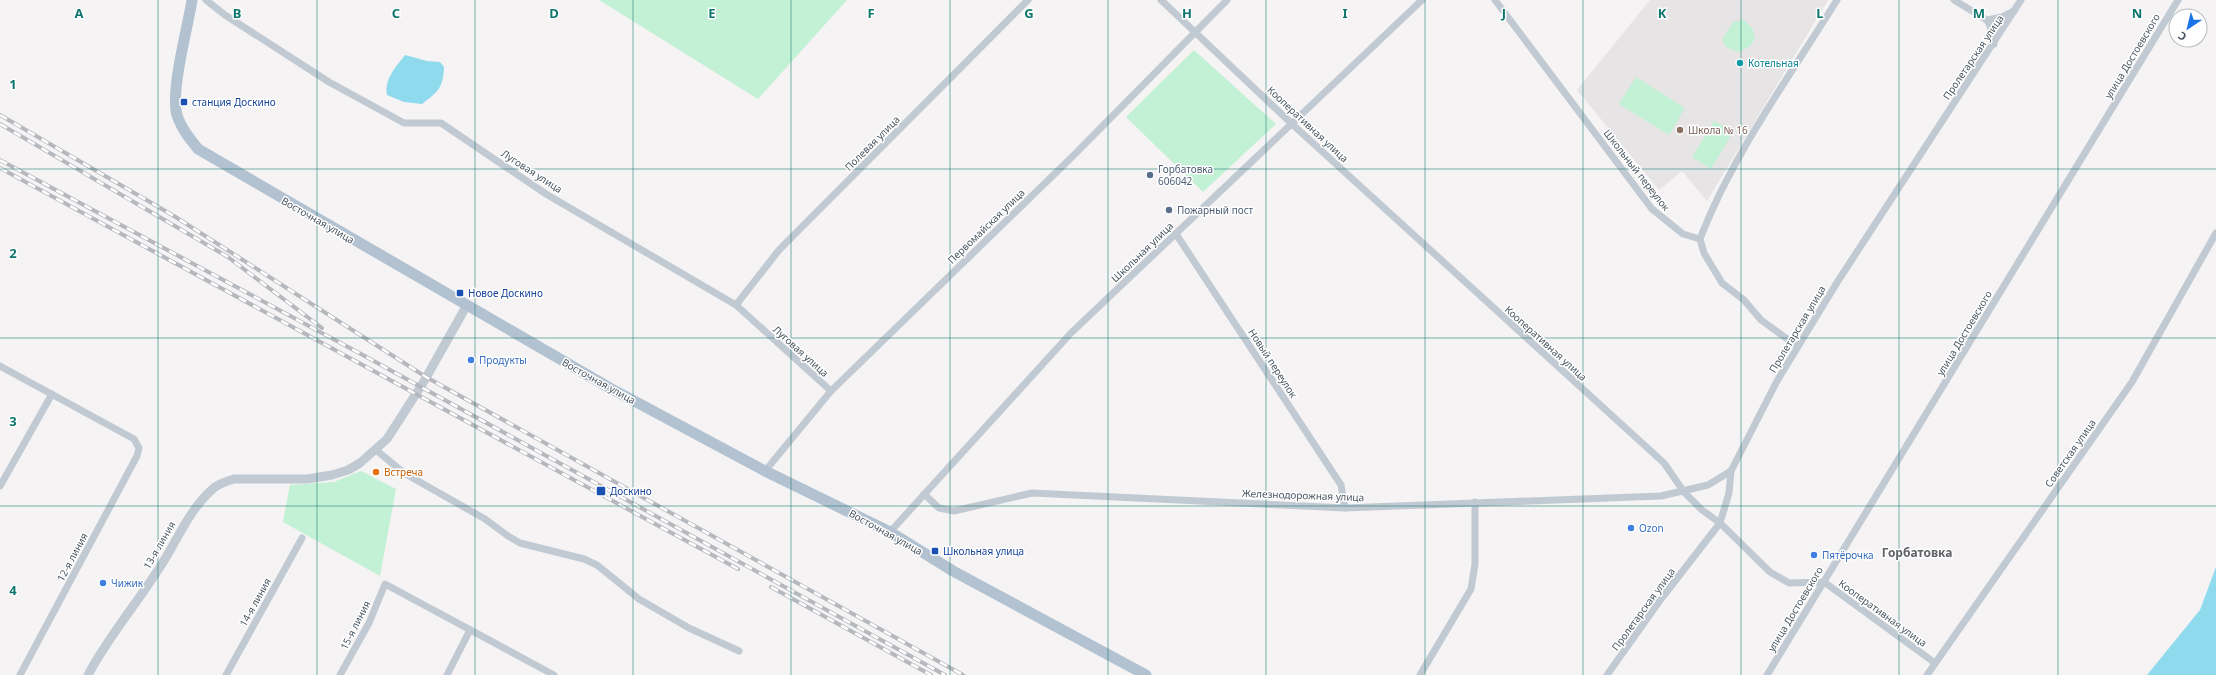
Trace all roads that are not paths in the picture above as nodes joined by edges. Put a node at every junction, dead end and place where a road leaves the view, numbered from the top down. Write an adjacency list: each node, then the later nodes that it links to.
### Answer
1 (192, 0): 20 (main road, Восточная улица)
2 (206, 0): 21 (street, Луговая улица)
3 (1028, 0): 21 (street, Полевая улица)
4 (1161, 0): 14 (street, Кооперативная улица)
5 (1227, 0): 14 (street, Первомайская улица)
6 (1422, 0): 16 (street, Школьная улица)
7 (1494, 0): 19 (street, Школьный переулок)
8 (1837, 0): 19 (street)
9 (1954, 0): 13 (street)
10 (2021, 0): 12 (street, Пролетарская улица)
11 (2178, 0): 37 (street, улица Достоевского)
12 (2015, 10): 13 (street); 15 (street, Пролетарская улица)
13 (1987, 20): 15 (street)
14 (1196, 32): 16 (street, Кооперативная улица); 24 (street, Первомайская улица)
15 (1994, 44): 22 (street, Пролетарская улица)
16 (1292, 124): 18 (street, Школьная улица); 30 (street, Кооперативная улица)
17 (2216, 232): 40 (street, Советская улица)
18 (1176, 234): 31 (street, Школьная улица); 33 (street, Новый переулок)
19 (1700, 239): 22 (street)
20 (467, 305): 26 (street); 27 (main road, Восточная улица)
21 (736, 305): 24 (street, Луговая улица)
22 (1797, 346): 28 (street, Пролетарская улица)
23 (0, 366): 25 (street)
24 (831, 391): 27 (street, Первомайская улица)
25 (52, 394): 29 (street); 41 (street, 12-я линия)
26 (376, 450): 39 (street); 42 (street, 13-я линия)
27 (765, 471): 35 (main road, Восточная улица)
28 (1731, 471): 30 (street, Железнодорожная улица); 34 (street, Пролетарская улица)
29 (0, 486)
30 (1684, 492): 32 (street, Железнодорожная улица); 34 (street, Кооперативная улица)
31 (924, 494): 33 (street, Железнодорожная улица); 35 (street, Школьная улица)
32 (1475, 502): 33 (street, Железнодорожная улица); 48 (street)
33 (1345, 508)
34 (1720, 523): 37 (street, Кооперативная улица); 49 (street, Пролетарская улица)
35 (890, 532): 47 (main road, Восточная улица)
36 (302, 538): 43 (street, 14-я линия)
37 (1824, 582): 40 (street, Кооперативная улица); 50 (street, улица Достоевского)
38 (470, 630): 44 (street, 15-я линия); 45 (street); 46 (street)
39 (738, 651)
40 (1936, 663): 51 (street, Советская улица)
41 (20, 675)
42 (88, 675)
43 (226, 675)
44 (340, 675)
45 (447, 675)
46 (554, 675)
47 (1146, 675)
48 (1420, 675)
49 (1607, 675)
50 (1767, 675)
51 (1927, 675)

